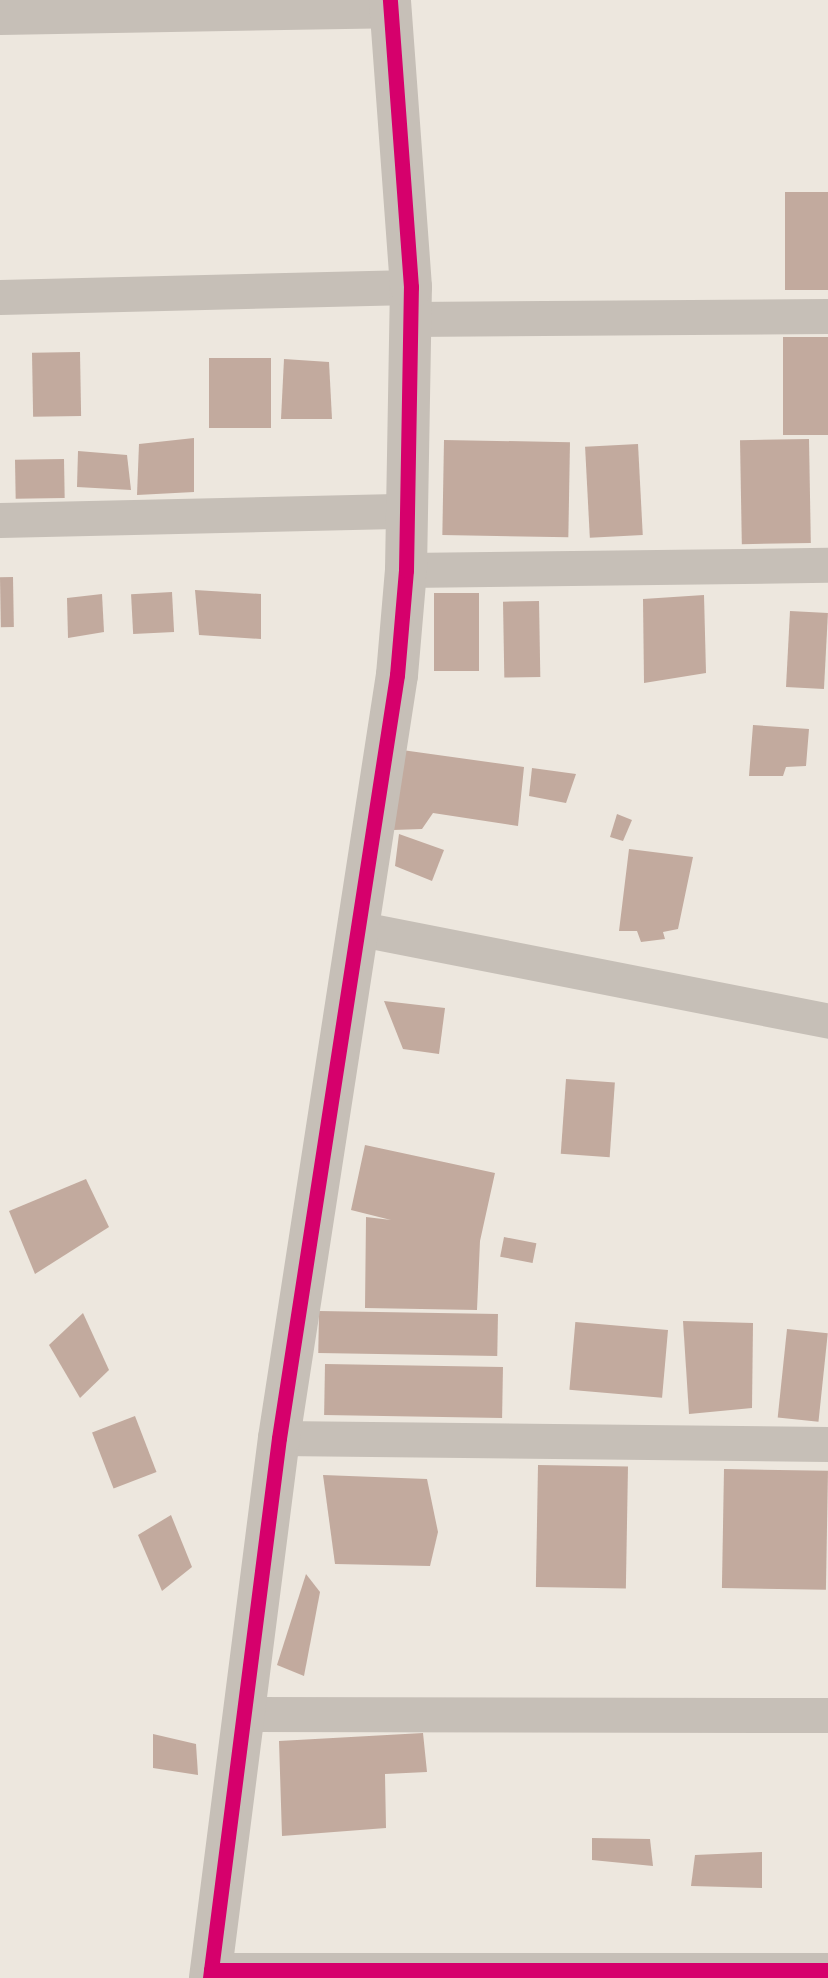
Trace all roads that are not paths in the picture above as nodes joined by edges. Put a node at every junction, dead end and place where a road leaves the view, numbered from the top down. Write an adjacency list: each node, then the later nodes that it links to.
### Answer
1 (390, 5): 2 (street); 4 (street)
2 (0, 17)
3 (0, 297): 4 (street)
4 (411, 303): 5 (street); 6 (street)
5 (828, 316)
6 (407, 511): 7 (street); 9 (street)
7 (0, 520)
8 (828, 566): 9 (street)
9 (406, 570): 10 (street)
10 (361, 929): 11 (street); 12 (street)
11 (828, 1022)
12 (278, 1438): 13 (street); 14 (street)
13 (828, 1444)
14 (242, 1714): 15 (street); 17 (street)
15 (828, 1715)
16 (828, 1970): 17 (street)
17 (210, 1974)

